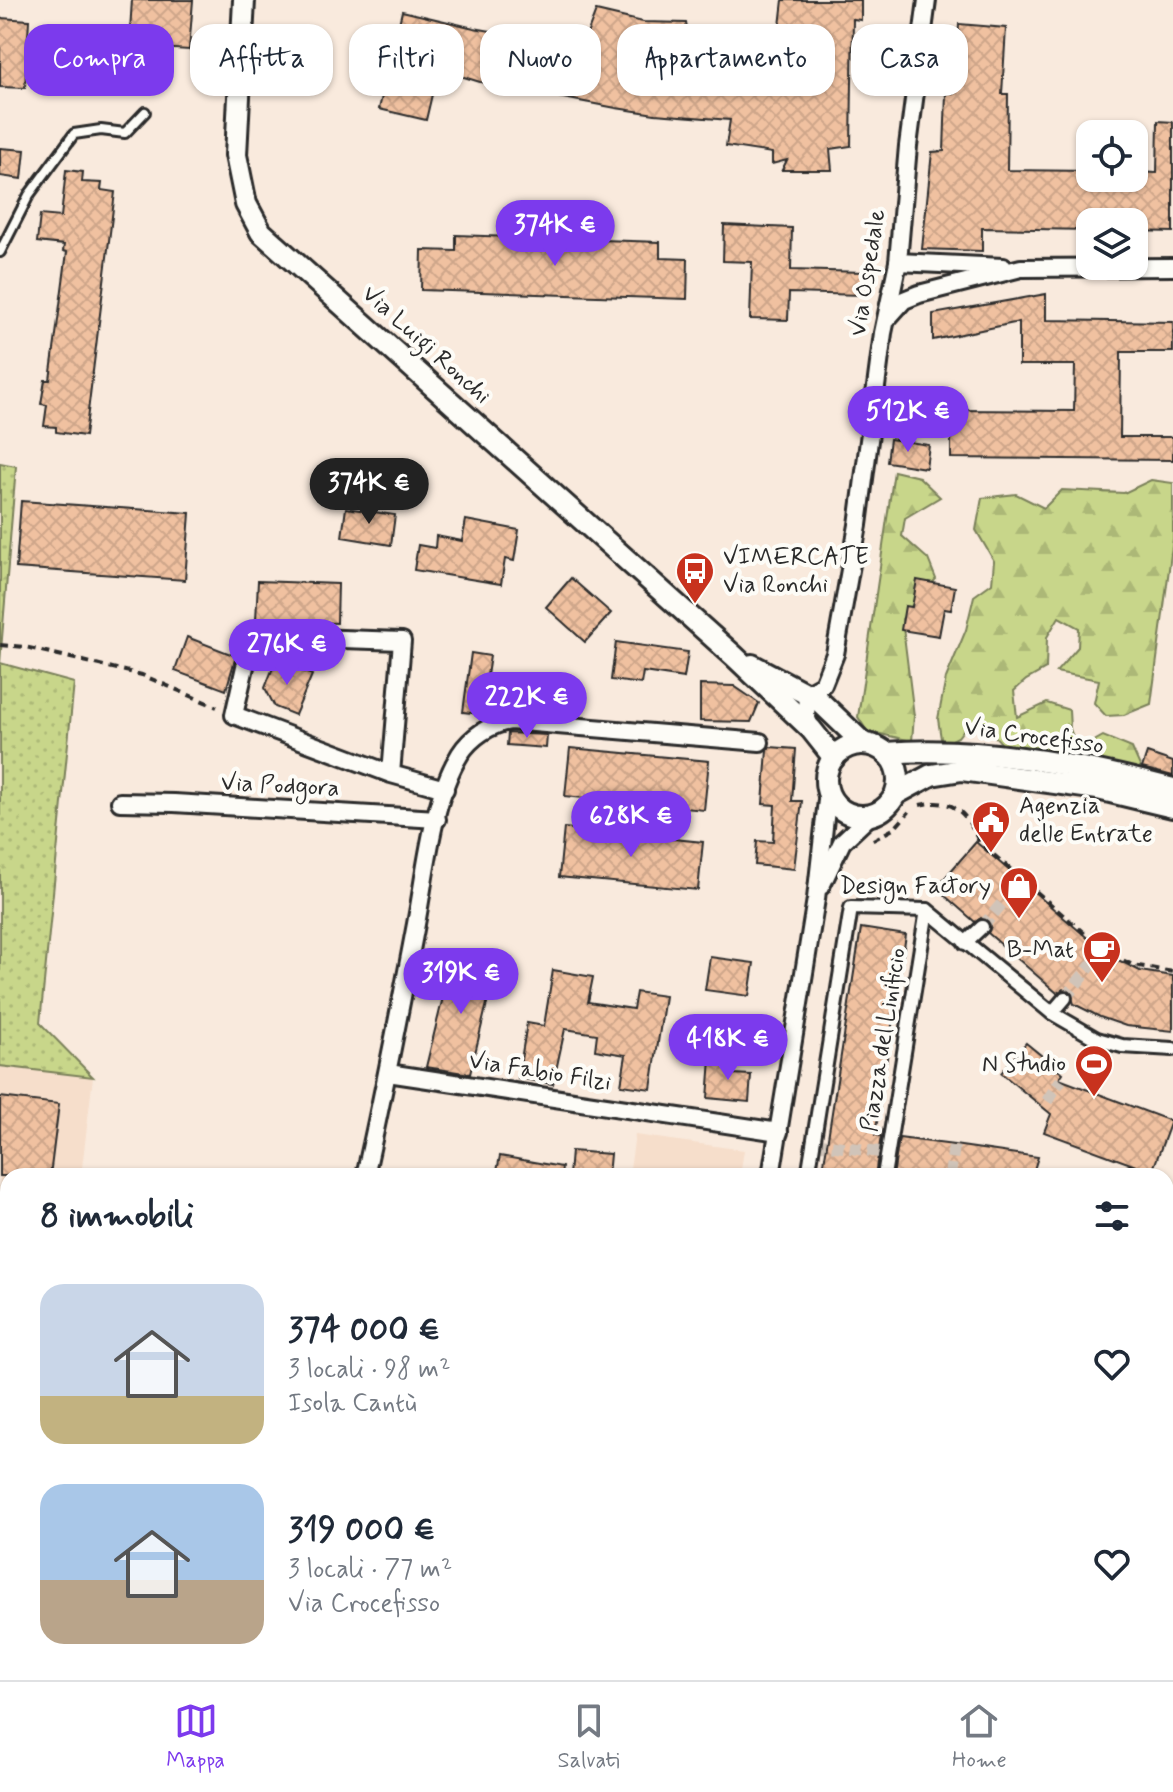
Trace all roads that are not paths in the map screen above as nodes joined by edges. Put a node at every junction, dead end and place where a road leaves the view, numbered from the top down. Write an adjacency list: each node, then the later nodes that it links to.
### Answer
1 (244, 0): 9 (street, Via Luigi Ronchi)
2 (927, 0): 5 (street, Via Ospedale)
3 (145, 112): 4 (lane)
4 (0, 252)
5 (898, 262): 7 (street); 8 (street, Via Ospedale)
6 (1173, 267): 7 (street)
7 (1021, 268): 8 (street)
8 (886, 320): 10 (street, Via Ospedale)
9 (734, 656): 10 (street, Via Luigi Ronchi); 11 (street, Via Luigi Ronchi)
10 (807, 693): 11 (street); 13 (street, Via Luigi Ronchi)
11 (811, 729): 15 (street, Via Luigi Ronchi)
12 (760, 742): 17 (street)
13 (864, 744): 14 (street); 15 (street)
14 (886, 753): 18 (street, Via Crocefisso); 20 (street)
15 (834, 758): 19 (street)
16 (391, 774): 16 (street); 17 (street)
17 (445, 789): 24 (street)
18 (1173, 789)
19 (828, 791): 23 (street); 25 (street)
20 (896, 794): 22 (street, Via Crocefisso); 23 (street)
21 (120, 802): 24 (street, Via Podgora)
22 (1173, 807)
23 (872, 814): 25 (street)
24 (437, 819): 32 (street)
25 (816, 899): 33 (street)
26 (927, 910): 28 (street); 36 (street); 37 (street, Piazza del Linificio)
27 (982, 927): 28 (street)
28 (965, 943): 30 (street)
29 (1065, 998): 30 (street)
30 (1052, 1013): 31 (street)
31 (1173, 1049)
32 (388, 1073): 33 (street, Via Fabio Filzi); 34 (street)
33 (779, 1132): 35 (street)
34 (367, 1168)
35 (772, 1168)
36 (809, 1168)
37 (885, 1168)

